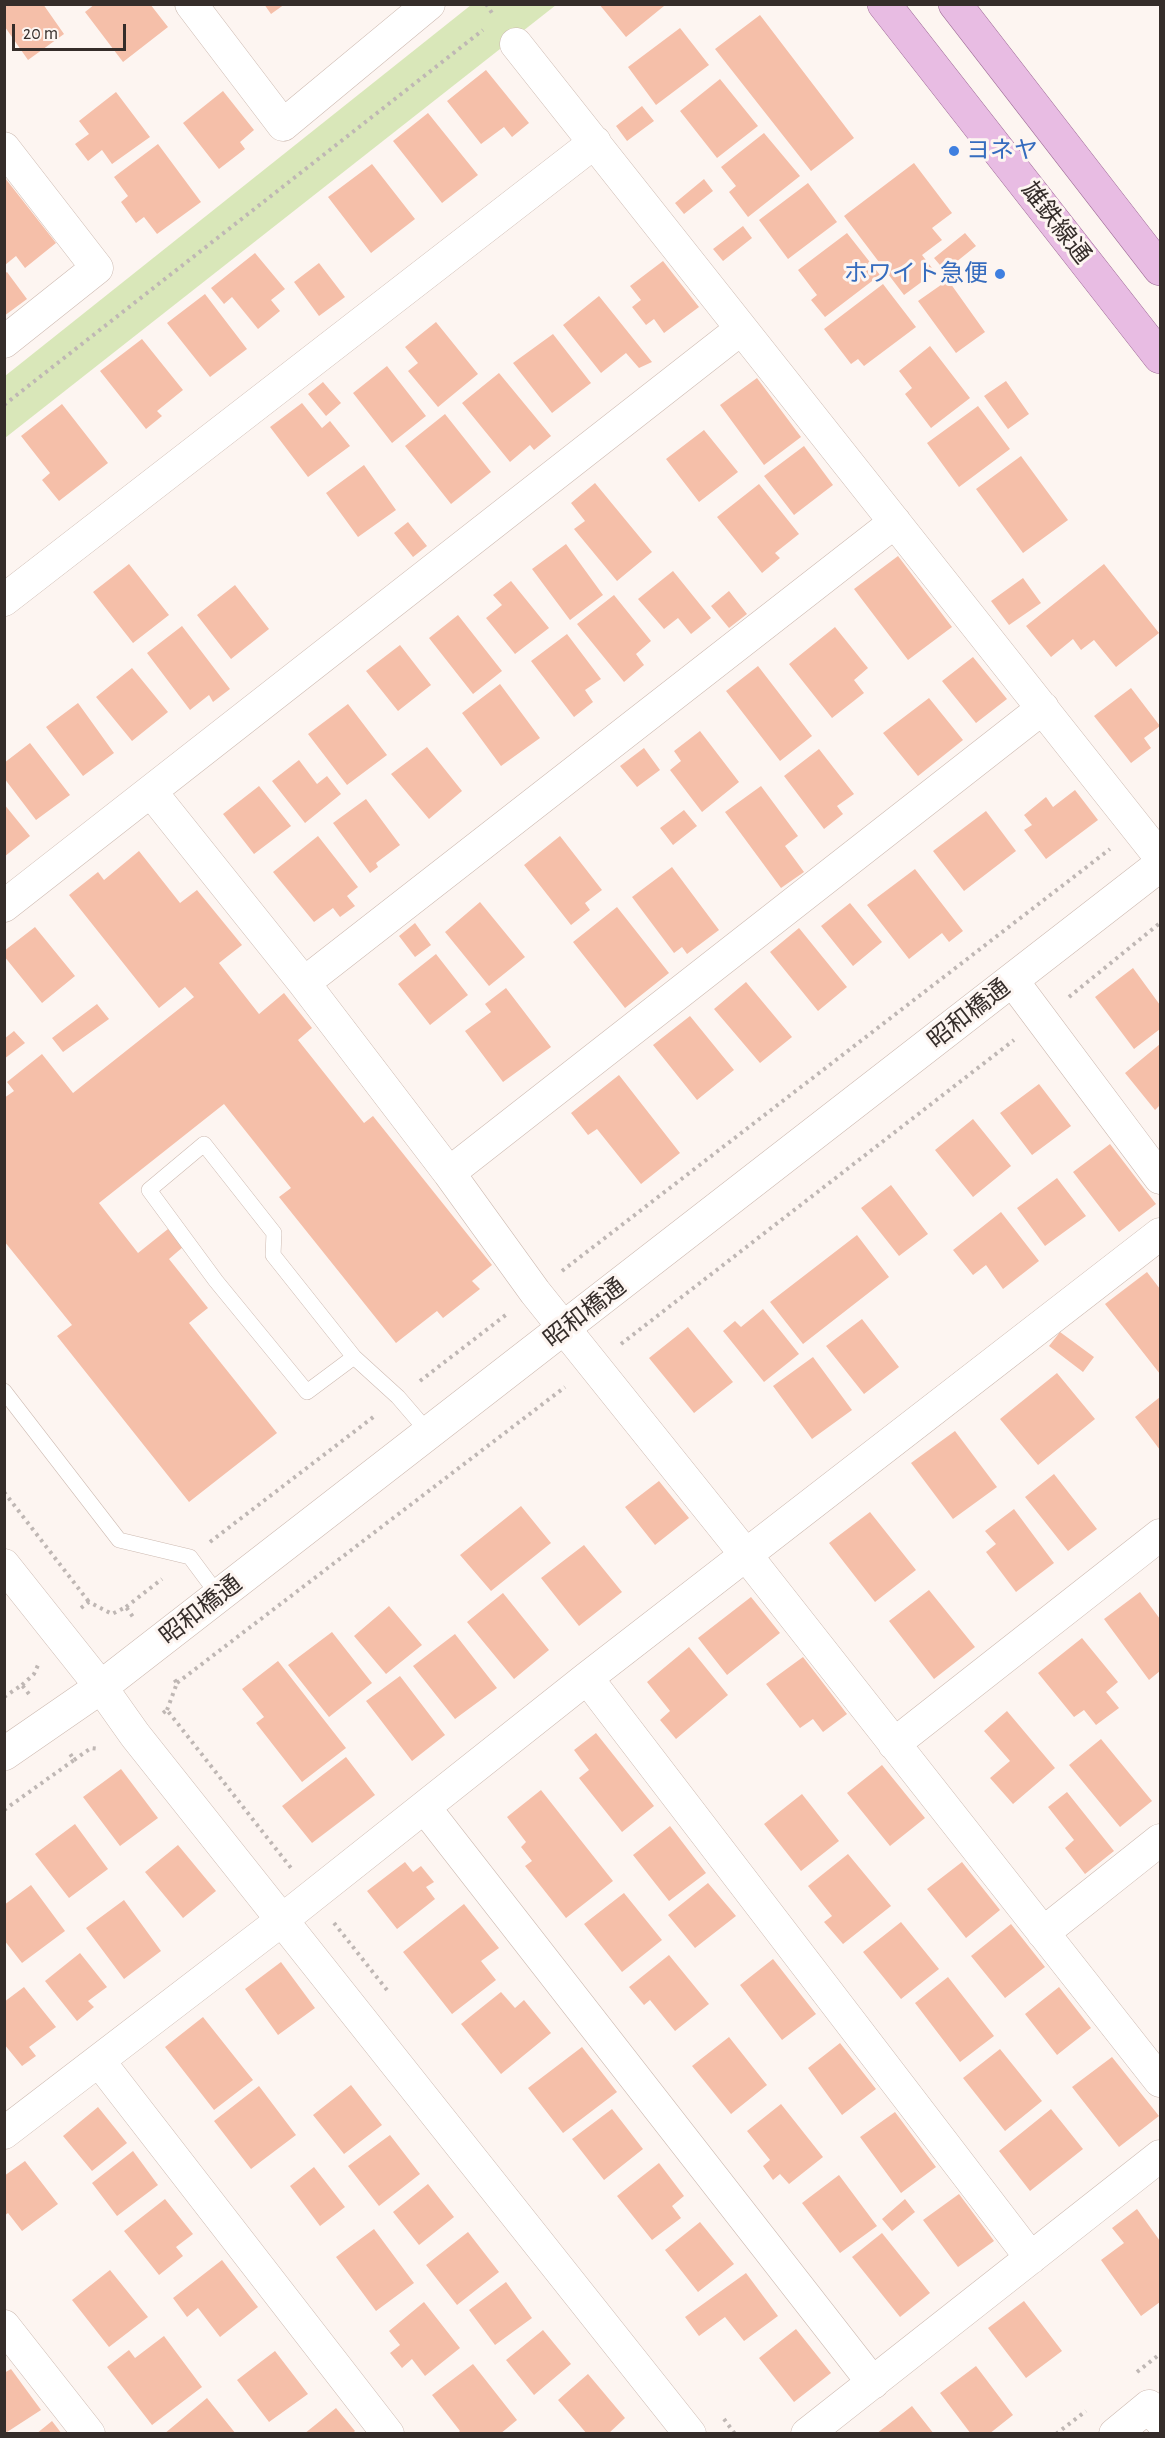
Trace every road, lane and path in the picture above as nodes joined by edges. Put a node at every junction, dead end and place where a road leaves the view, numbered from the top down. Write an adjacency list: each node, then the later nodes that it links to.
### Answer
1 (190, 4): 2 (street)
2 (429, 4)
3 (884, 4): 12 (main road, 雄鉄線通)
4 (955, 4): 9 (main road)
5 (497, 19): 13 (path)
6 (516, 44): 7 (street)
7 (595, 142): 10 (street); 15 (street)
8 (4, 148): 11 (street)
9 (1161, 269)
10 (741, 329): 14 (street); 17 (street)
11 (4, 342)
12 (1161, 357)
13 (4, 405)
14 (895, 522): 16 (street); 24 (street)
15 (4, 600)
16 (1043, 708): 18 (street); 26 (street)
17 (152, 793): 21 (street); 24 (street)
18 (1137, 828): 19 (street); 29 (path)
19 (1161, 857)
20 (1161, 865): 23 (street, 昭和橋通)
21 (4, 906)
22 (1161, 923): 25 (path)
23 (1012, 980): 25 (street); 30 (street, 昭和橋通)
24 (304, 983): 26 (street)
25 (1041, 1019): 27 (street); 32 (path)
26 (449, 1173): 29 (street)
27 (1161, 1178)
28 (1161, 1234): 38 (street)
29 (535, 1292): 30 (street); 34 (path)
30 (564, 1329): 32 (street); 35 (street, 昭和橋通)
31 (354, 1357): 31 (lane); 34 (lane)
32 (594, 1365): 38 (street); 45 (path)
33 (4, 1391): 39 (lane)
34 (398, 1397): 35 (lane); 39 (path)
35 (429, 1433): 41 (street, 昭和橋通)
36 (4, 1492): 42 (path)
37 (1161, 1535): 47 (street)
38 (746, 1554): 44 (street); 47 (street)
39 (189, 1557): 41 (lane); 43 (path)
40 (4, 1565): 46 (street)
41 (219, 1596): 46 (street, 昭和橋通)
42 (89, 1602)
43 (126, 1607)
44 (587, 1678): 49 (street); 57 (street)
45 (177, 1683)
46 (101, 1687): 48 (street, 昭和橋通); 51 (street)
47 (894, 1744): 52 (street)
48 (4, 1754)
49 (425, 1808): 51 (street); 59 (street)
50 (1161, 1840): 52 (street)
51 (282, 1920): 53 (street); 63 (street)
52 (1043, 1933): 54 (street)
53 (99, 2061): 55 (street); 62 (street)
54 (1161, 2081)
55 (4, 2133)
56 (1161, 2156): 57 (street)
57 (1031, 2258): 59 (street)
58 (4, 2326): 61 (street)
59 (873, 2383): 64 (street)
60 (1161, 2420): 65 (street)
61 (89, 2433)
62 (388, 2433)
63 (690, 2433)
64 (807, 2433)
65 (1115, 2433)

